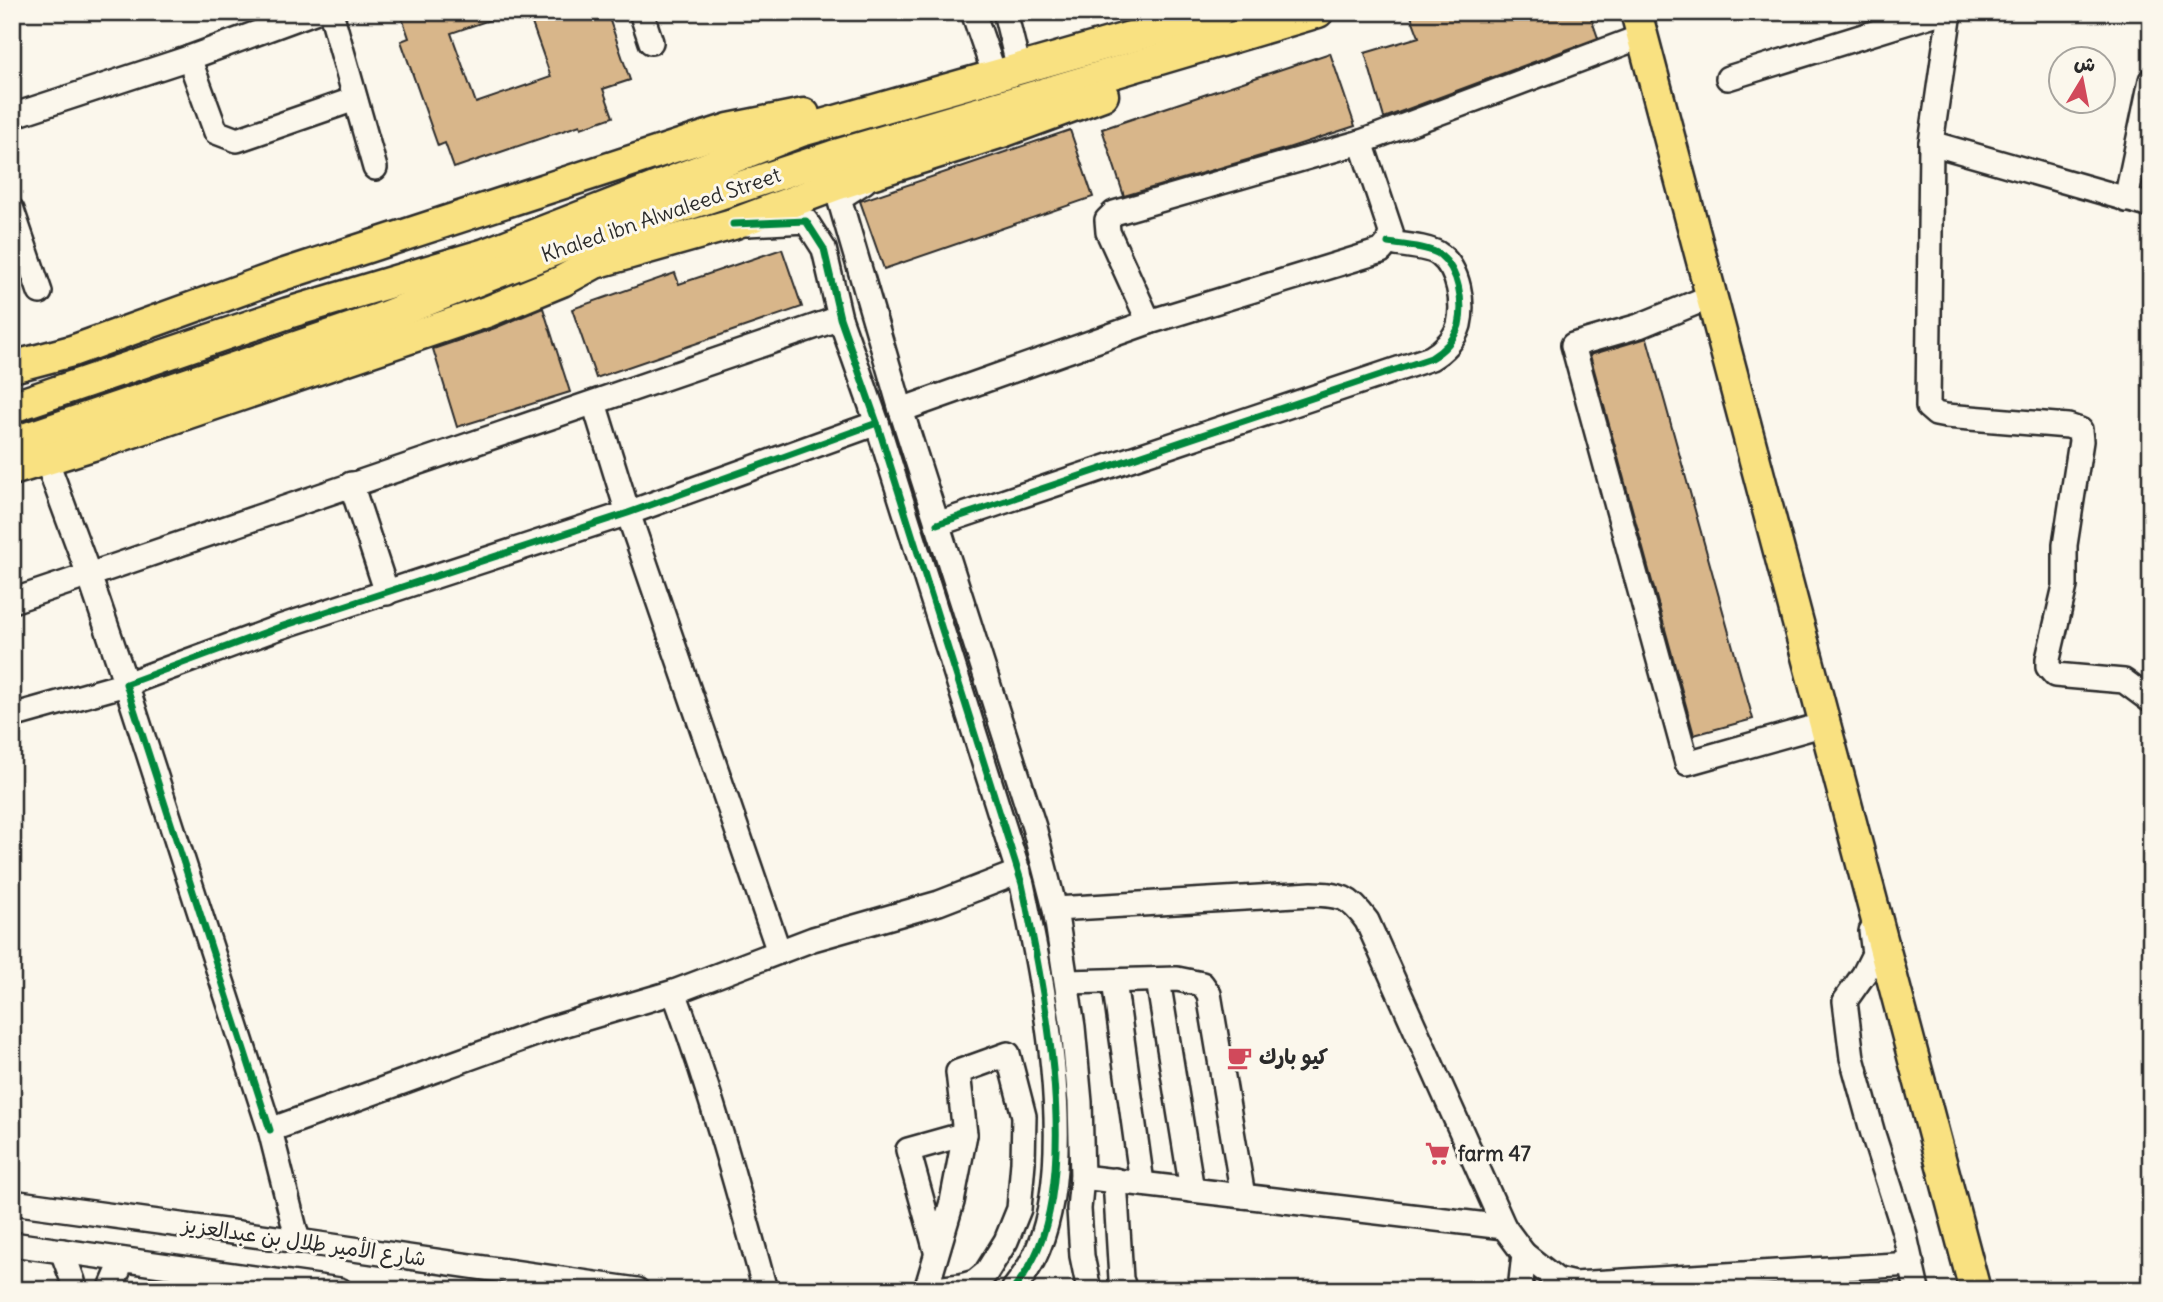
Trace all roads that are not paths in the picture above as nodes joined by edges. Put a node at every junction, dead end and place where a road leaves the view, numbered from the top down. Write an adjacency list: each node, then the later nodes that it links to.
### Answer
1 (314, 12): 13 (street)
2 (331, 12): 17 (street)
3 (641, 12): 11 (street)
4 (974, 12): 14 (street)
5 (1005, 12): 14 (street)
6 (1318, 12): 12 (main road, Khaled ibn Alwaleed Street)
7 (1941, 12): 15 (street)
8 (1951, 12): 20 (street)
9 (1208, 14): 14 (main road, Khaled ibn Alwaleed Street)
10 (1639, 24): 19 (street); 29 (main road)
11 (651, 42)
12 (1184, 52): 22 (main road); 37 (main road, Khaled ibn Alwaleed Street)
13 (189, 58): 17 (street); 18 (street)
14 (1000, 74): 32 (main road); 34 (main road, Khaled ibn Alwaleed Street)
15 (1728, 78)
16 (2151, 80): 23 (street)
17 (355, 99): 21 (street)
18 (12, 116)
19 (1361, 142): 27 (street); 31 (street)
20 (1931, 143): 23 (street); 47 (street)
21 (375, 168)
22 (882, 171): 26 (main road); 35 (street)
23 (2126, 200): 24 (street)
24 (2151, 206)
25 (12, 210): 28 (street)
26 (733, 224): 30 (street); 38 (main road)
27 (1388, 243): 31 (street); 42 (street)
28 (40, 292)
29 (1712, 296): 49 (main road); 49 (street)
30 (840, 318): 33 (street); 36 (street)
31 (1149, 322): 35 (street)
32 (12, 367)
33 (594, 403): 40 (street); 41 (street)
34 (12, 407)
35 (901, 410): 42 (street)
36 (877, 424): 41 (street); 50 (street)
37 (12, 443)
38 (46, 459): 39 (main road); 43 (street)
39 (12, 470)
40 (351, 484): 43 (street); 44 (street)
41 (628, 513): 44 (street); 53 (street)
42 (937, 524): 52 (street)
43 (89, 575): 45 (street); 46 (street)
44 (387, 593): 46 (street)
45 (12, 601)
46 (126, 684): 48 (street); 58 (street)
47 (2151, 701)
48 (12, 716)
49 (1825, 724): 51 (main road)
50 (1019, 872): 53 (street); 80 (street)
51 (1870, 893): 73 (street); 85 (main road)
52 (1055, 909): 56 (street); 66 (street)
53 (779, 952): 57 (street)
54 (1158, 980): 55 (street); 63 (street); 64 (street)
55 (1114, 981): 56 (street); 62 (street)
56 (1067, 982): 60 (street)
57 (674, 992): 58 (street); 78 (street)
58 (270, 1130): 67 (street)
59 (965, 1134): 70 (street); 70 (street); 79 (street)
60 (1082, 1177): 61 (street); 81 (street)
61 (1115, 1180): 62 (street); 82 (street)
62 (1142, 1184): 63 (street)
63 (1192, 1190): 64 (street)
64 (1243, 1196): 66 (street)
65 (12, 1202): 67 (street, شارع الأمير طلال بن عبدالعزيز)
66 (1504, 1227): 71 (street)
67 (298, 1241): 77 (street, شارع الأمير طلال بن عبدالعزيز)
68 (12, 1244): 69 (street, شارع الأمير طلال بن عبدالعزيز)
69 (62, 1251): 72 (street, شارع الأمير طلال بن عبدالعزيز); 74 (street)
70 (936, 1251): 79 (street)
71 (1524, 1254): 73 (street); 83 (street)
72 (123, 1260): 75 (street); 76 (street, شارع الأمير طلال بن عبدالعزيز)
73 (1912, 1264): 84 (street)
74 (72, 1290)
75 (110, 1290)
76 (340, 1290)
77 (637, 1290)
78 (765, 1290)
79 (926, 1290)
80 (1013, 1290)
81 (1089, 1290)
82 (1125, 1290)
83 (1520, 1290)
84 (1917, 1290)
85 (1975, 1290)

